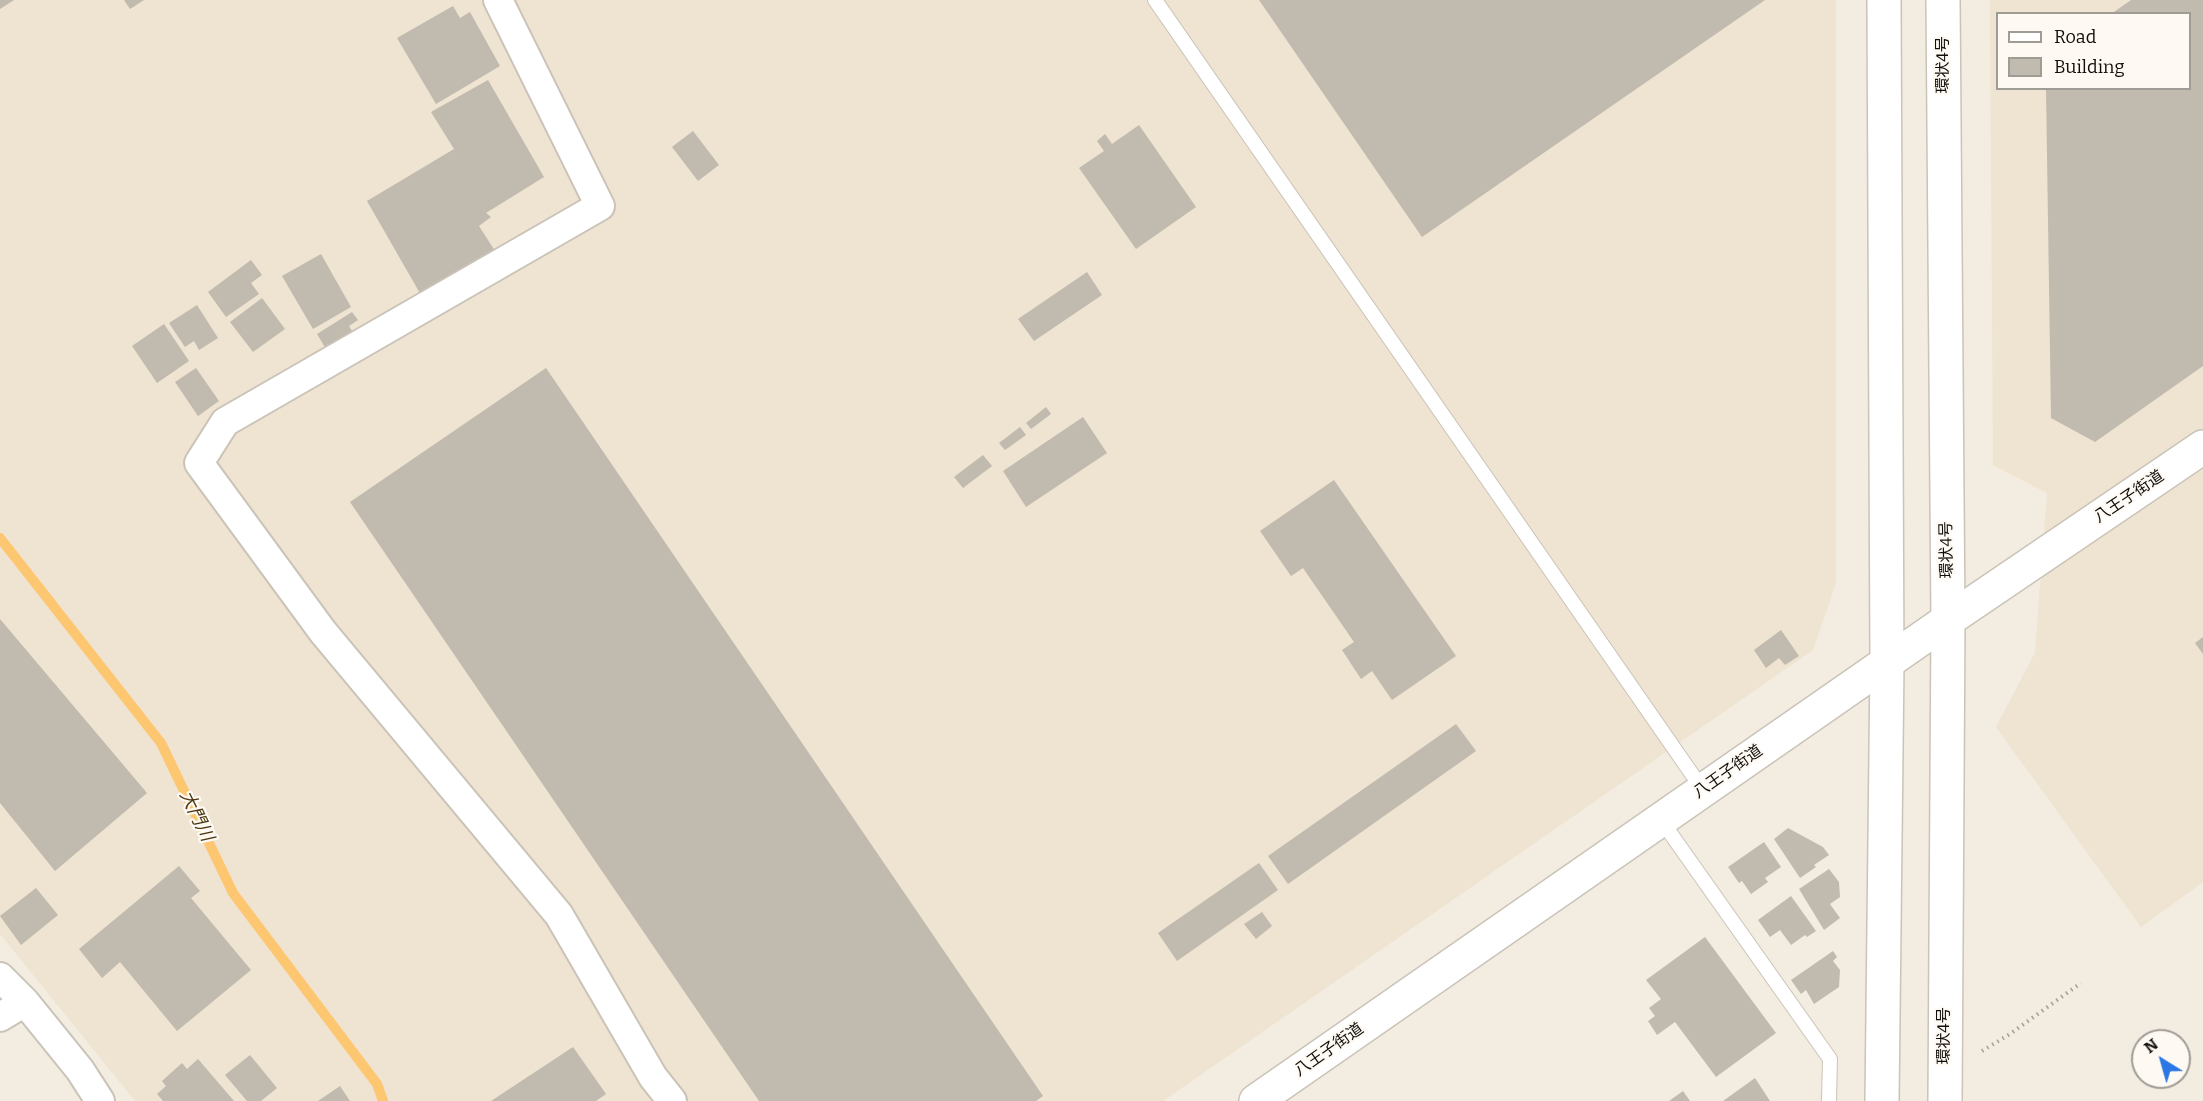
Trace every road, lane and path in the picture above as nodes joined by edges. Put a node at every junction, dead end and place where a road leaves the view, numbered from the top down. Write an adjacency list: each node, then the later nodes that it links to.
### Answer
1 (498, 0): 16 (street)
2 (1155, 0): 8 (lane)
3 (1884, 0): 7 (main road)
4 (1943, 0): 6 (main road, 環状4号)
5 (2203, 447): 6 (main road, 八王子街道)
6 (1948, 620): 7 (main road, 八王子街道); 14 (main road, 環状4号)
7 (1887, 663): 8 (main road, 八王子街道); 19 (main road)
8 (1703, 790): 9 (main road, 八王子街道)
9 (1661, 820): 17 (main road, 八王子街道); 18 (lane)
10 (0, 977): 12 (street)
11 (2081, 984): 14 (path)
12 (25, 1002): 13 (street); 15 (street)
13 (0, 1017)
14 (1945, 1087)
15 (100, 1101)
16 (672, 1101)
17 (1256, 1101)
18 (1829, 1101)
19 (1882, 1101)

